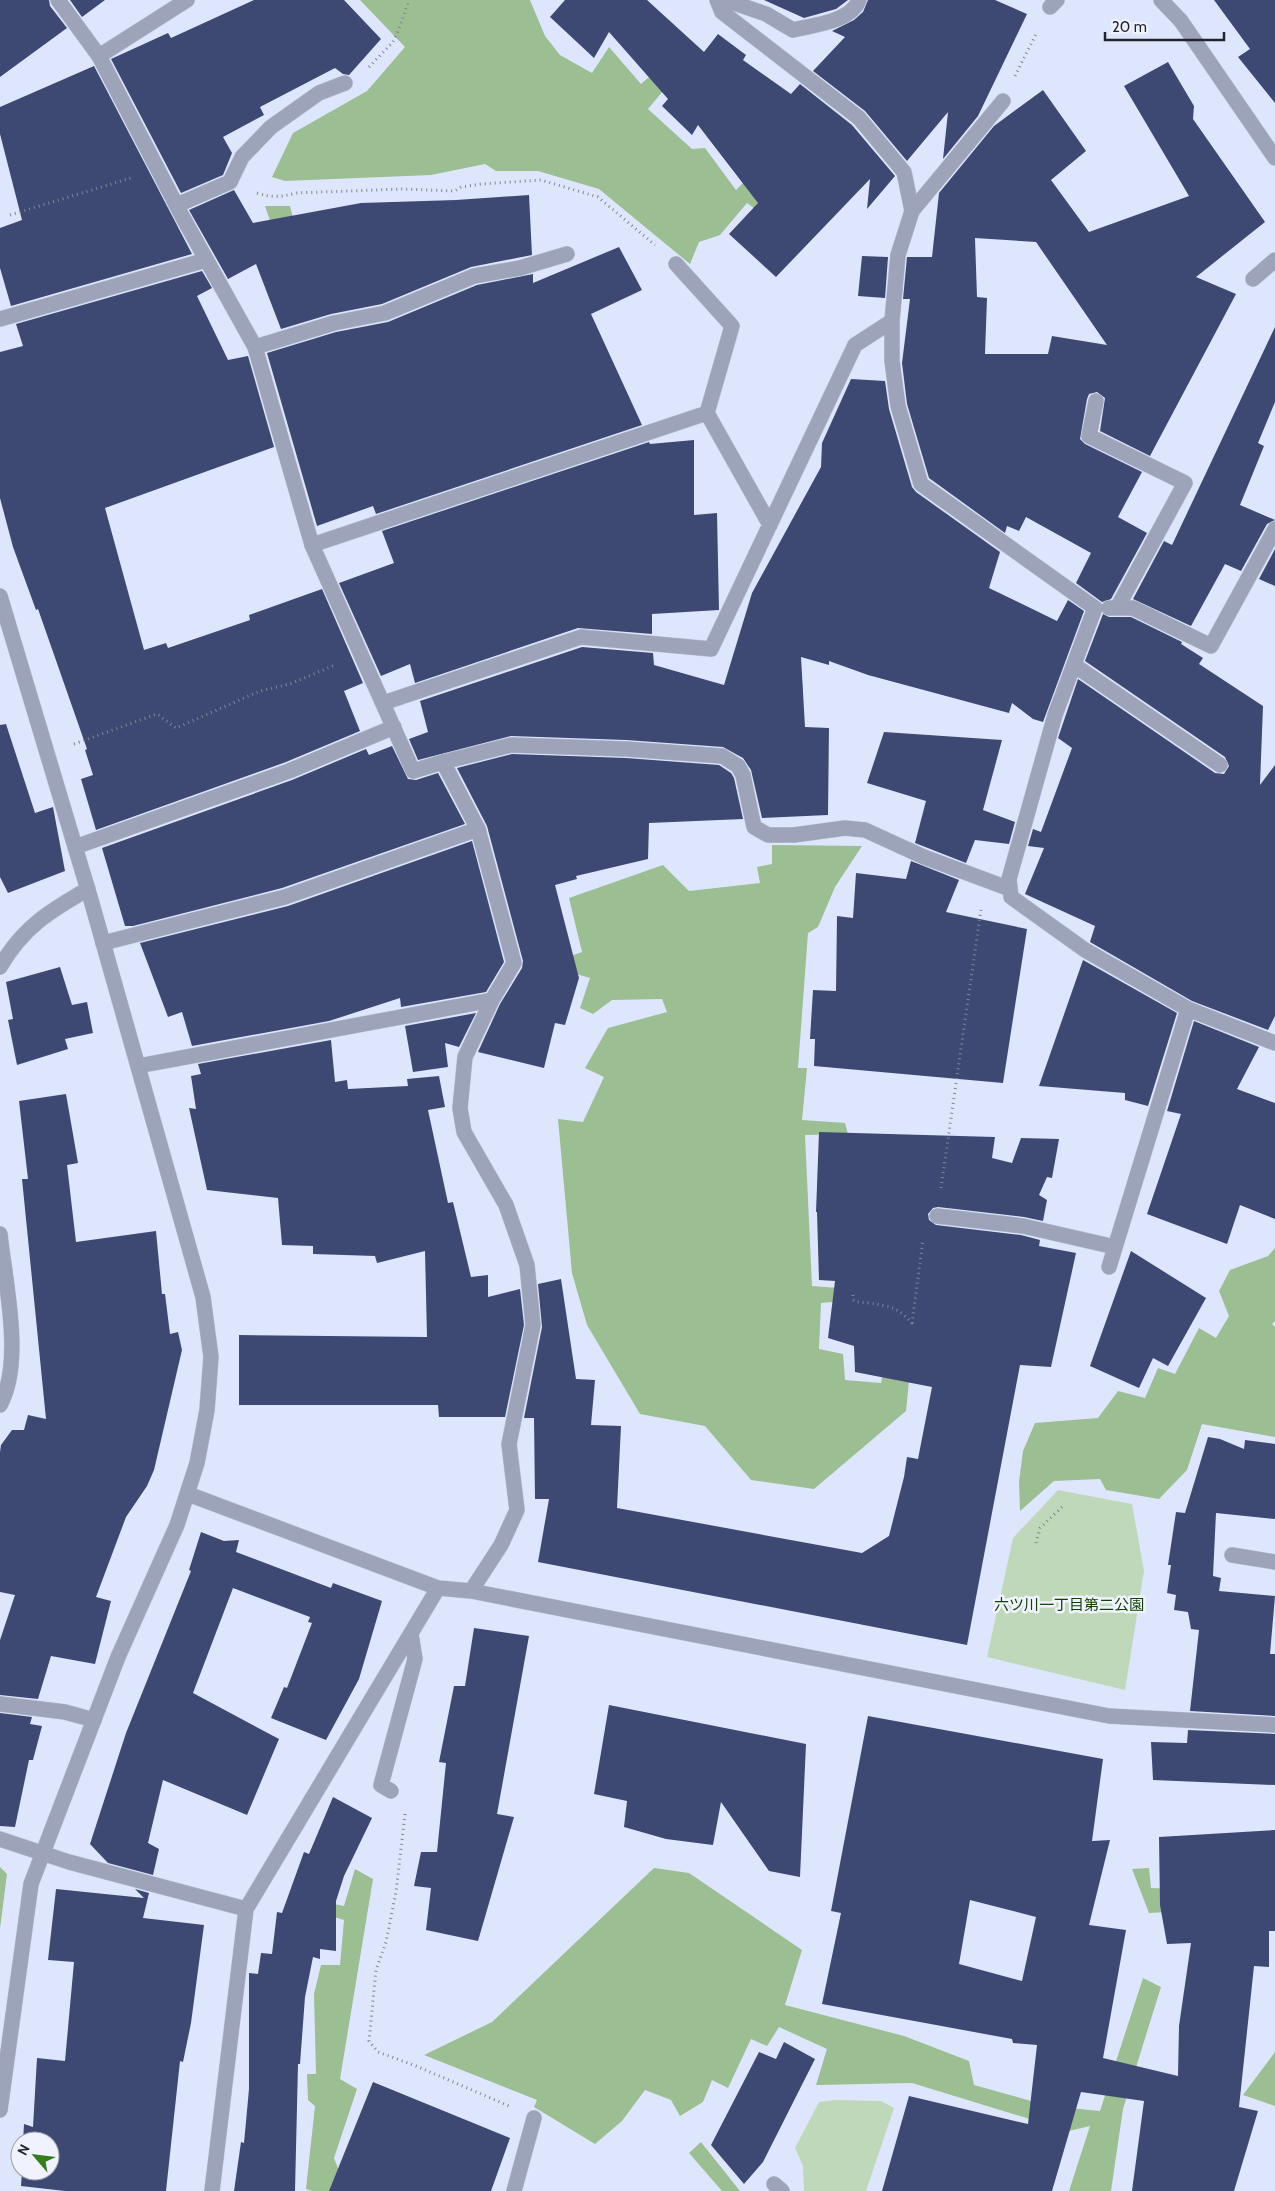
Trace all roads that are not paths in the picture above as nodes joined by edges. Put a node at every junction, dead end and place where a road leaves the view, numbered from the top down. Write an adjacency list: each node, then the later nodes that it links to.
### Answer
1 (58, 0): 7 (street)
2 (188, 0): 7 (street)
3 (717, 0): 12 (street)
4 (725, 0): 5 (street)
5 (859, 0)
6 (1161, 0): 10 (street)
7 (99, 56): 11 (street)
8 (345, 83): 11 (street)
9 (1003, 101): 12 (street)
10 (1275, 158)
11 (177, 205): 14 (street)
12 (912, 211): 19 (street)
13 (566, 254): 20 (street)
14 (206, 260): 18 (street); 20 (street)
15 (1275, 260): 17 (street)
16 (676, 264): 22 (street)
17 (1253, 280)
18 (0, 319)
19 (892, 321): 23 (street); 27 (street)
20 (255, 347): 25 (street)
21 (1096, 401): 28 (street)
22 (707, 413): 23 (street); 25 (street)
23 (770, 524): 30 (street)
24 (1275, 529): 28 (street)
25 (312, 545): 30 (street)
26 (0, 596): 35 (street)
27 (1095, 608): 28 (street); 29 (street)
28 (1117, 608)
29 (1074, 665): 33 (street); 37 (street)
30 (383, 703): 31 (street)
31 (394, 727): 32 (street); 35 (street)
32 (443, 762): 34 (street); 37 (street)
33 (1220, 765)
34 (478, 829): 38 (street); 40 (street)
35 (75, 847): 36 (street)
36 (88, 889): 38 (street); 39 (street)
37 (1010, 889): 41 (street)
38 (103, 943): 43 (street)
39 (0, 967)
40 (492, 1000): 43 (street); 53 (street)
41 (1188, 1009): 42 (street); 46 (street)
42 (1275, 1043)
43 (138, 1066): 49 (street)
44 (937, 1216): 46 (street)
45 (0, 1234): 48 (street)
46 (1115, 1247): 47 (street)
47 (1109, 1267)
48 (0, 1405)
49 (188, 1494): 52 (street); 56 (street)
50 (1232, 1555): 51 (street)
51 (1275, 1562)
52 (438, 1588): 53 (street); 54 (street)
53 (471, 1591): 57 (street)
54 (411, 1634): 58 (street); 61 (street)
55 (0, 1704): 56 (street)
56 (94, 1720): 60 (street)
57 (1275, 1725)
58 (391, 1791)
59 (0, 1838): 60 (street)
60 (42, 1852): 61 (street); 62 (street)
61 (246, 1910): 64 (street)
62 (0, 2110)
63 (534, 2118): 65 (street)
64 (212, 2191)
65 (514, 2191)

